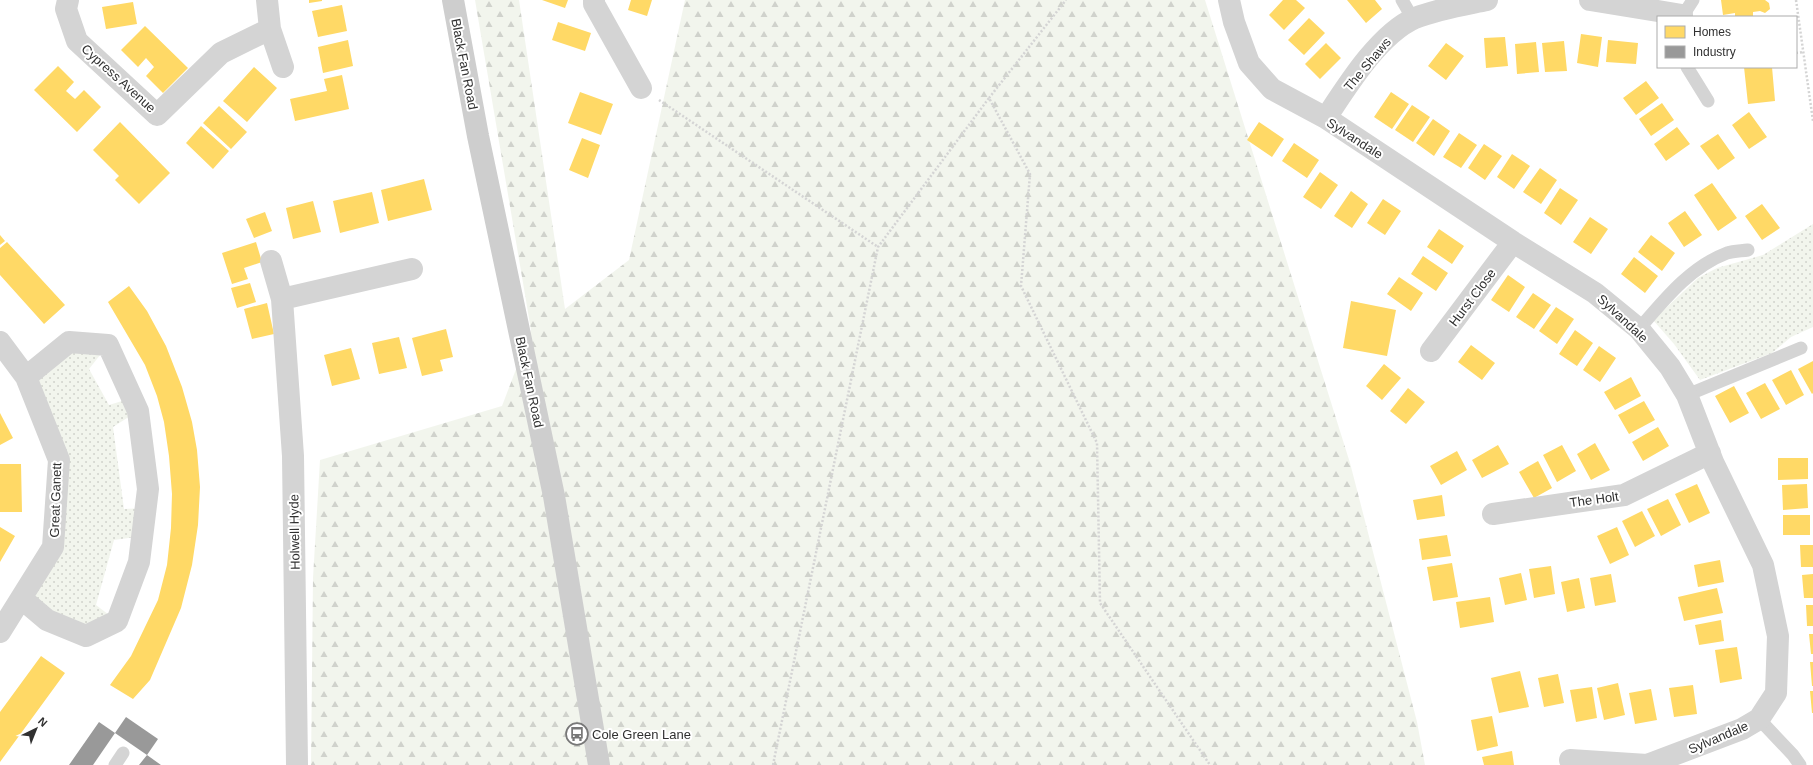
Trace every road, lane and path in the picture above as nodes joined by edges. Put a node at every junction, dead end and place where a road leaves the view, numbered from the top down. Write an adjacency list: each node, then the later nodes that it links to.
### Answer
1 (68, 0): 13 (street, Cypress Avenue)
2 (267, 0): 13 (street)
3 (453, 0): 44 (main road, Black Fan Road)
4 (594, 0): 18 (street)
5 (1066, 0): 19 (path)
6 (1229, 0): 21 (street, Sylvandale)
7 (1402, 0): 12 (lane)
8 (1487, 0): 12 (street, The Shaws)
9 (1590, 0): 11 (street)
10 (1796, 0): 14 (path)
11 (1686, 11)
12 (1414, 19): 21 (street, The Shaws)
13 (270, 29): 16 (street)
14 (1804, 52): 15 (path); 22 (path)
15 (1797, 53)
16 (283, 67)
17 (1688, 68): 20 (lane)
18 (641, 88): 24 (path)
19 (989, 98): 24 (path); 46 (path)
20 (1708, 101)
21 (1326, 118): 23 (street, Sylvandale)
22 (1813, 121)
23 (1513, 242): 29 (street, Sylvandale); 32 (street, Hurst Close)
24 (878, 247): 45 (path)
25 (1748, 250): 29 (lane)
26 (271, 261): 28 (street, Holwell Hyde)
27 (412, 269): 28 (street)
28 (282, 299): 43 (street, Holwell Hyde)
29 (1639, 329): 34 (street, Sylvandale)
30 (0, 342): 33 (street, Great Ganett)
31 (1801, 348): 34 (lane)
32 (1431, 351)
33 (26, 377): 37 (street, Great Ganett); 37 (street)
34 (1687, 395): 35 (street, Sylvandale)
35 (1710, 453): 36 (street, The Holt); 39 (street, Sylvandale)
36 (1493, 514)
37 (21, 598): 38 (street, Great Ganett)
38 (0, 632)
39 (1759, 719): 47 (street, Sylvandale); 48 (lane)
40 (123, 753): 42 (lane)
41 (1570, 760): 47 (street, Sylvandale)
42 (115, 765)
43 (296, 765)
44 (599, 765)
45 (773, 765)
46 (1210, 765)
47 (1647, 765)
48 (1800, 765)

